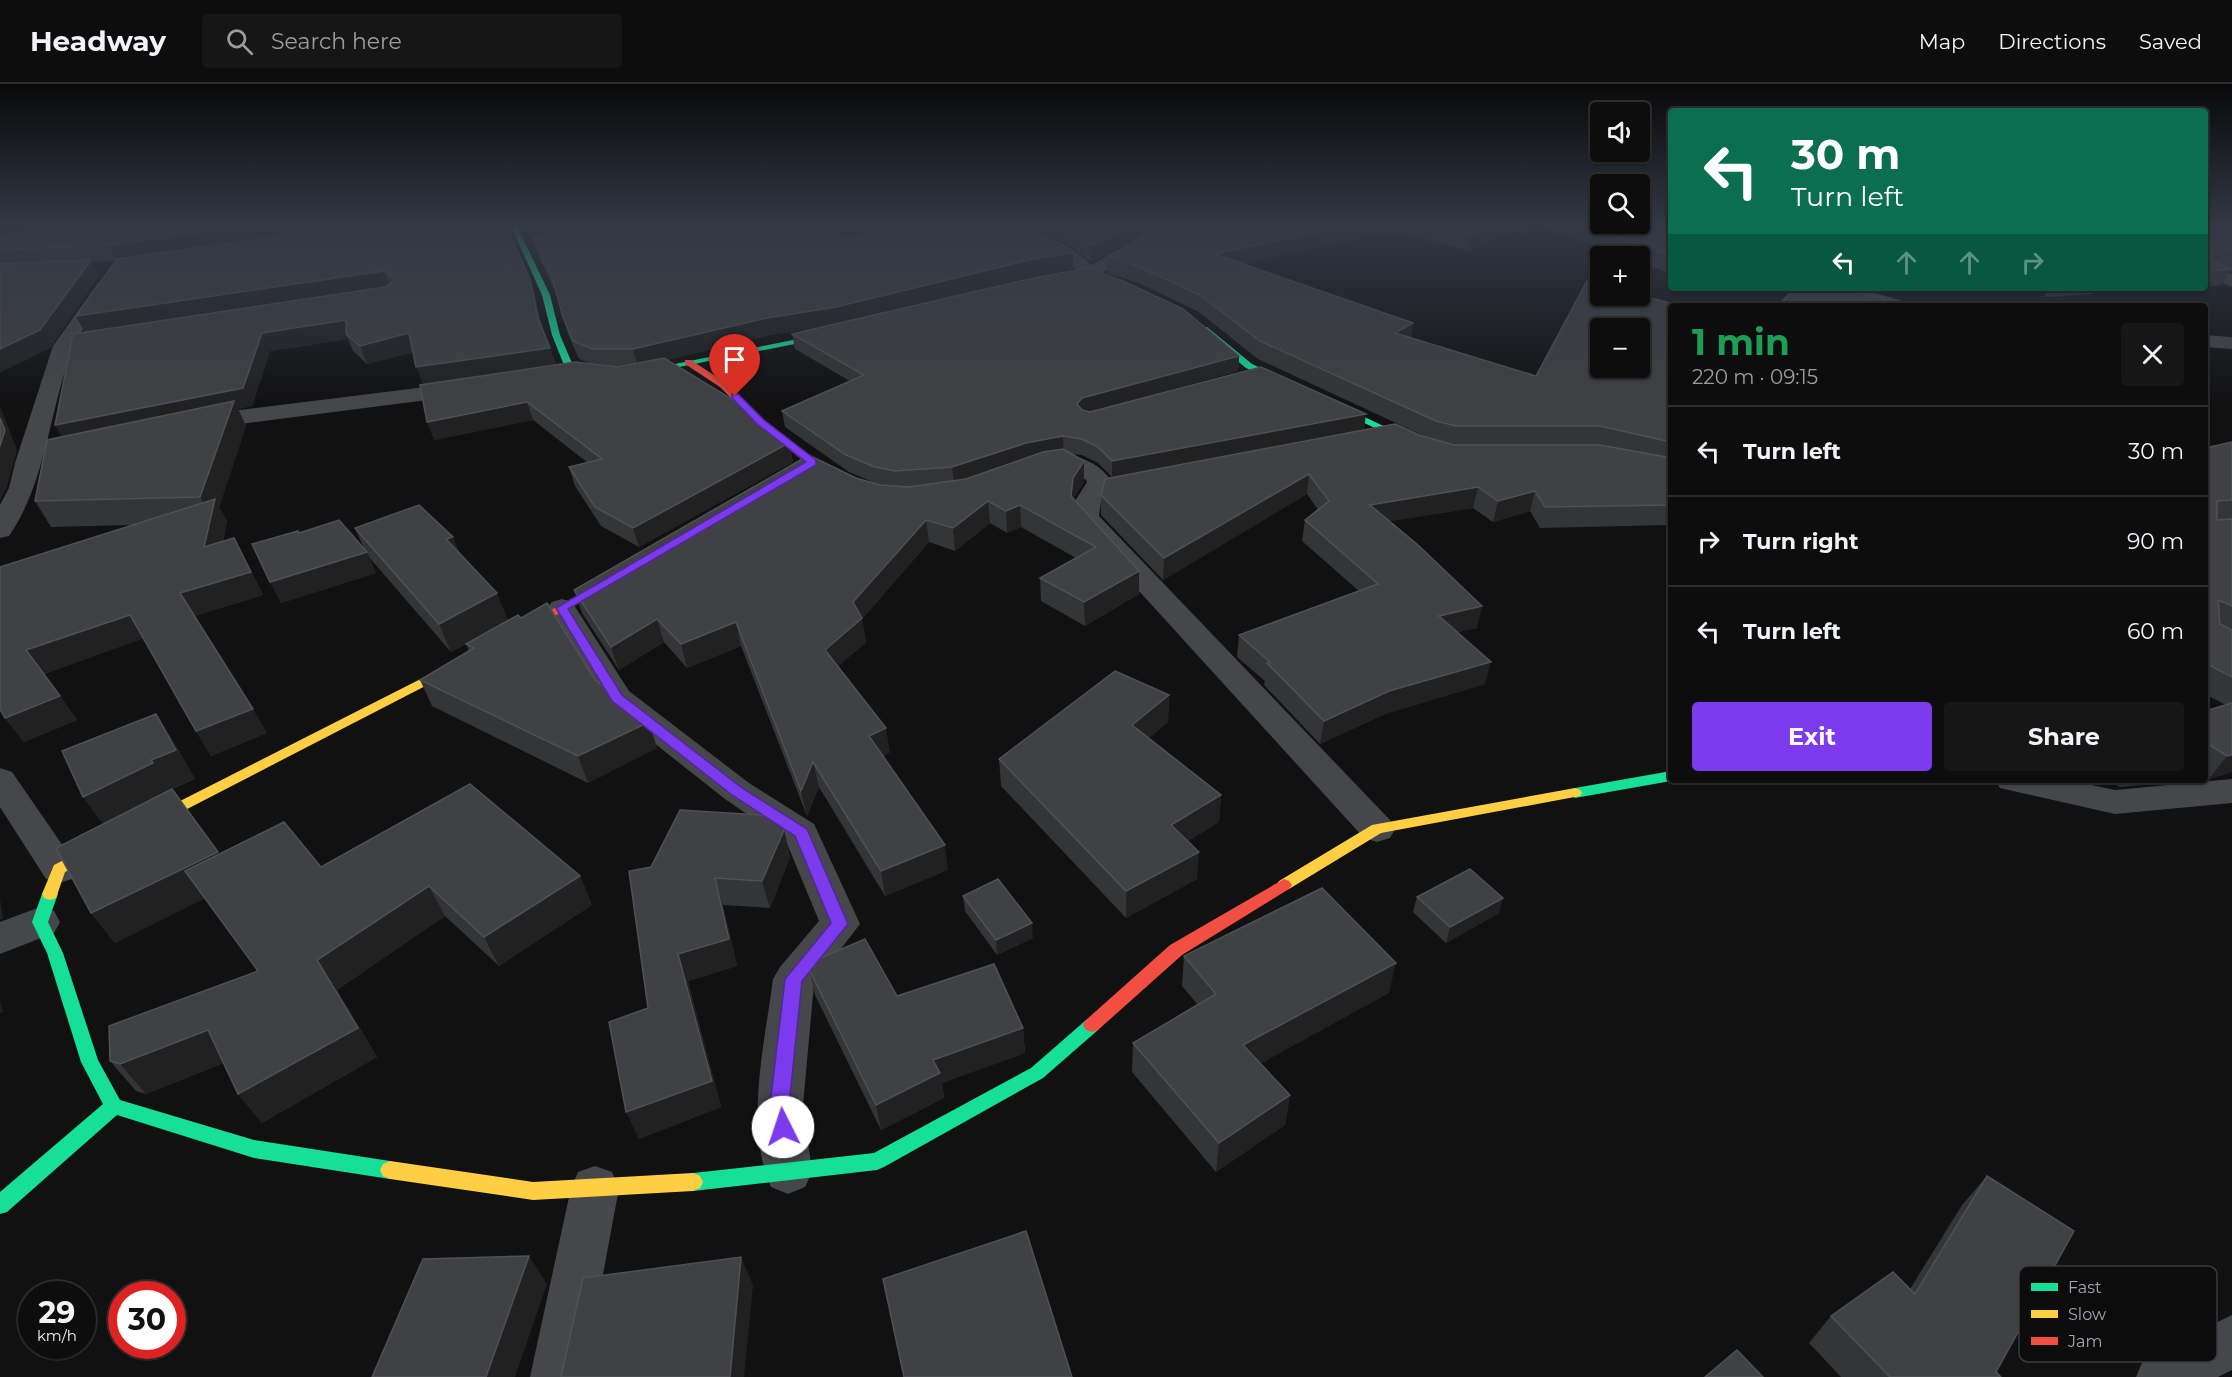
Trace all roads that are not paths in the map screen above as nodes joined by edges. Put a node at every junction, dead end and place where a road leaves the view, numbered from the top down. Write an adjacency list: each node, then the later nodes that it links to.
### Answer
1 (106, 284): 10 (street)
2 (541, 284): 13 (street)
3 (1833, 292): 4 (street)
4 (1885, 303)
5 (1191, 318): 18 (street)
6 (850, 330): 11 (street)
7 (2208, 341): 9 (street)
8 (86, 342): 10 (street)
9 (2232, 343)
10 (63, 346): 22 (street)
11 (688, 362): 12 (street); 23 (street)
12 (669, 367)
13 (582, 370): 14 (street); 15 (street)
14 (549, 376)
15 (620, 376)
16 (482, 386): 17 (street)
17 (175, 430)
18 (1394, 434): 19 (street); 20 (street)
19 (1356, 443)
20 (1433, 450)
21 (50, 458): 22 (street)
22 (27, 463): 27 (street)
23 (813, 463): 25 (street); 28 (street)
24 (1017, 475): 29 (street)
25 (840, 480)
26 (1127, 485): 29 (street)
27 (11, 489): 30 (street)
28 (764, 490)
29 (1094, 491): 39 (street)
30 (0, 530)
31 (629, 570): 32 (street)
32 (562, 608): 33 (street); 44 (street)
33 (499, 642)
34 (478, 654): 40 (street)
35 (1668, 777): 39 (street)
36 (0, 780): 40 (street)
37 (2026, 783): 38 (street)
38 (2232, 791)
39 (1377, 829): 44 (street)
40 (59, 869): 41 (street)
41 (40, 922): 42 (street); 43 (street)
42 (0, 939)
43 (114, 1106): 45 (street); 46 (street)
44 (788, 1172): 45 (street)
45 (595, 1188): 50 (street)
46 (0, 1205)
47 (2232, 1341): 48 (street)
48 (2217, 1349)
49 (2192, 1362): 51 (street)
50 (557, 1377)
51 (2163, 1377)

